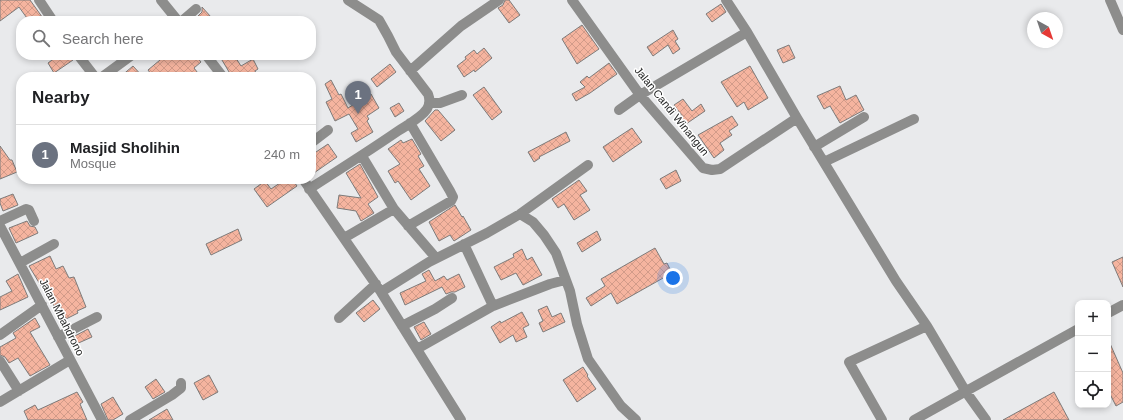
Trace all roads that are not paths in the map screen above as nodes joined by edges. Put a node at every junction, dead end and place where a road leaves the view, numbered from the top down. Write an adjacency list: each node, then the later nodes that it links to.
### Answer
1 (39, 0): 9 (street)
2 (161, 0): 10 (street)
3 (348, 0): 17 (street)
4 (499, 0): 17 (street)
5 (572, 0): 22 (street, Jalan Candi Winangun)
6 (726, 0): 13 (street)
7 (1110, 0): 12 (street)
8 (196, 9): 11 (street)
9 (50, 16)
10 (174, 16)
11 (188, 16)
12 (1123, 30)
13 (747, 32): 22 (street); 26 (street)
14 (82, 60): 18 (street)
15 (125, 60): 19 (street)
16 (210, 60): 20 (street)
17 (410, 71): 23 (street)
18 (91, 72)
19 (109, 72)
20 (219, 72)
21 (462, 95): 23 (street)
22 (640, 95): 24 (street); 26 (street, Jalan Candi Winangun)
23 (429, 103): 28 (street)
24 (619, 110)
25 (864, 117): 31 (street)
26 (797, 118): 31 (street)
27 (914, 120): 33 (street)
28 (410, 123): 32 (street); 40 (street)
29 (328, 130): 30 (street)
30 (316, 139)
31 (814, 147): 33 (street)
32 (362, 156): 36 (street); 37 (street)
33 (824, 162): 57 (street)
34 (588, 165): 38 (street)
35 (306, 184): 36 (street)
36 (309, 189): 42 (street)
37 (394, 209): 40 (street); 42 (street)
38 (520, 214): 44 (street); 47 (street)
39 (34, 221): 41 (street)
40 (408, 226): 45 (street)
41 (0, 227): 46 (street, Jalan Mbahdrono)
42 (344, 238): 48 (street)
43 (54, 244): 46 (street)
44 (464, 244): 45 (street); 52 (street)
45 (436, 258): 48 (street)
46 (20, 263): 50 (street, Jalan Mbahdrono)
47 (565, 280): 52 (street); 71 (street)
48 (379, 288): 55 (street); 56 (street)
49 (452, 298): 56 (street)
50 (42, 305): 59 (street); 60 (street, Jalan Mbahdrono)
51 (1123, 305): 53 (street)
52 (493, 306): 61 (street)
53 (1111, 311)
54 (97, 317): 60 (street)
55 (339, 318)
56 (402, 326): 61 (street)
57 (927, 326): 66 (street); 72 (street)
58 (1075, 331): 66 (street)
59 (0, 335)
60 (58, 337): 62 (street, Jalan Mbahdrono)
61 (417, 349): 70 (street)
62 (70, 360): 65 (street); 68 (street, Jalan Mbahdrono)
63 (0, 361): 65 (street)
64 (181, 383): 69 (street)
65 (19, 391): 67 (street)
66 (966, 392): 73 (street); 74 (street)
67 (0, 402)
68 (102, 420)
69 (130, 420)
70 (461, 420)
71 (636, 420)
72 (882, 420)
73 (914, 420)
74 (986, 420)

